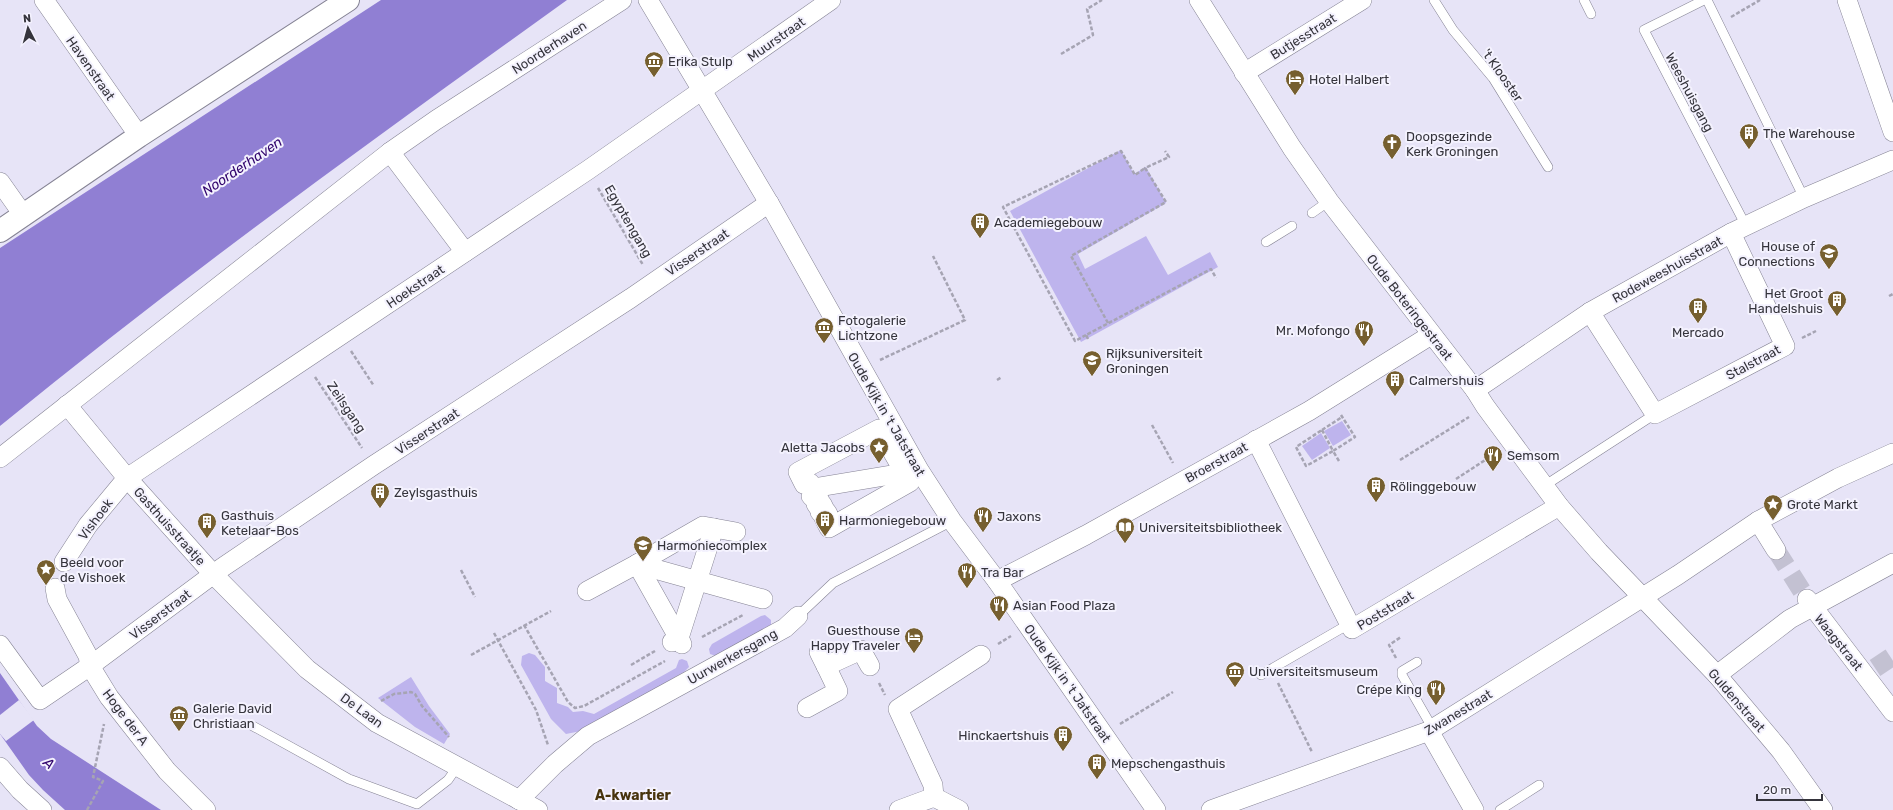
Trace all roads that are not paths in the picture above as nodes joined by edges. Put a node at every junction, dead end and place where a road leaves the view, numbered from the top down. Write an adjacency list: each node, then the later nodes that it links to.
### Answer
1 (44, 0): 16 (street, Havenstraat)
2 (348, 0): 16 (street)
3 (622, 0): 17 (street, Noorderhaven)
4 (648, 0): 14 (street, Oude Kijk in 't Jatstraat)
5 (831, 0): 14 (street, Muurstraat)
6 (1199, 0): 13 (street, Oude Boteringestraat)
7 (1362, 0): 13 (street, Butjesstraat)
8 (1434, 0): 19 (lane, 't Klooster)
9 (1584, 0): 12 (lane)
10 (1706, 0): 21 (lane, Weeshuisgang); 27 (lane, Weeshuisgang)
11 (1847, 0): 15 (street)
12 (1591, 14)
13 (1244, 73): 23 (street, Oude Boteringestraat)
14 (700, 90): 22 (street, Oude Kijk in 't Jatstraat); 30 (street, Hoekstraat)
15 (1893, 132)
16 (139, 136): 25 (street)
17 (390, 152): 30 (street); 34 (street, Noorderhaven)
18 (1893, 160): 21 (street, Rodeweeshuisstraat)
19 (1548, 167)
20 (0, 182): 25 (street)
21 (1804, 198): 27 (street, Rodeweeshuisstraat)
22 (769, 202): 39 (street, Oude Kijk in 't Jatstraat); 52 (street, Visserstraat)
23 (1329, 202): 24 (lane); 32 (street, Oude Boteringestraat)
24 (1312, 213)
25 (24, 216): 28 (street)
26 (1292, 226): 29 (lane)
27 (1739, 229): 31 (street, Rodeweeshuisstraat); 35 (street, Stalstraat)
28 (0, 231)
29 (1266, 242)
30 (465, 252): 40 (street, Hoekstraat)
31 (1590, 312): 33 (street, Rodeweeshuisstraat); 35 (street)
32 (1431, 335): 33 (street, Oude Boteringestraat); 36 (street, Broerstraat)
33 (1475, 390): 41 (street, Oude Boteringestraat)
34 (67, 405): 38 (street, Noorderhaven); 40 (street, Gasthuisstraatje)
35 (1655, 414): 41 (lane, Stalstraat)
36 (1256, 440): 54 (street, Broerstraat); 61 (street, Poststraat)
37 (1893, 453): 45 (street)
38 (0, 458)
39 (912, 471): 42 (street); 42 (street); 42 (street); 44 (street, Oude Kijk in 't Jatstraat)
40 (127, 478): 49 (street, Vishoek); 52 (street, Gasthuisstraatje)
41 (1544, 486): 43 (street, Oude Boteringestraat)
42 (813, 488)
43 (1559, 506): 57 (street, Oude Boteringestraat); 61 (street, Poststraat)
44 (952, 521): 54 (street, Oude Kijk in 't Jatstraat); 60 (lane, Uurwerkersgang)
45 (1758, 521): 48 (street); 57 (street)
46 (714, 528): 47 (street); 51 (street); 53 (street)
47 (736, 532)
48 (1776, 550)
49 (64, 562)
50 (1893, 563): 58 (street)
51 (637, 564): 53 (street); 53 (street); 56 (street)
52 (213, 574): 65 (street, Visserstraat); 74 (street, De Laan)
53 (697, 580): 59 (street)
54 (997, 581): 83 (street, Oude Kijk in 't Jatstraat)
55 (54, 588): 65 (street)
56 (587, 591)
57 (1643, 597): 68 (street, Guldenstraat); 72 (street, Zwanestraat)
58 (1809, 603): 68 (street, Waagstraat); 70 (street, Waagstraat)
59 (756, 605)
60 (798, 616): 77 (street, Uurwerkersgang)
61 (1349, 624): 67 (lane)
62 (0, 645): 65 (street)
63 (981, 655): 76 (street)
64 (1417, 662): 72 (lane)
65 (90, 666): 79 (street, Hoge der A)
66 (870, 666): 69 (street)
67 (1261, 675)
68 (1717, 675): 87 (street, Guldenstraat)
69 (807, 708)
70 (1893, 712)
71 (251, 725): 74 (lane)
72 (1431, 730): 84 (street, Zwanestraat); 85 (street)
73 (0, 767): 78 (street)
74 (457, 767): 77 (street, De Laan)
75 (1539, 784): 86 (lane)
76 (934, 797): 81 (street); 82 (street)
77 (519, 800): 80 (street, De Laan)
78 (42, 810)
79 (206, 810)
80 (538, 810)
81 (899, 810)
82 (959, 810)
83 (1156, 810)
84 (1211, 810)
85 (1474, 810)
86 (1500, 810)
87 (1823, 810)

